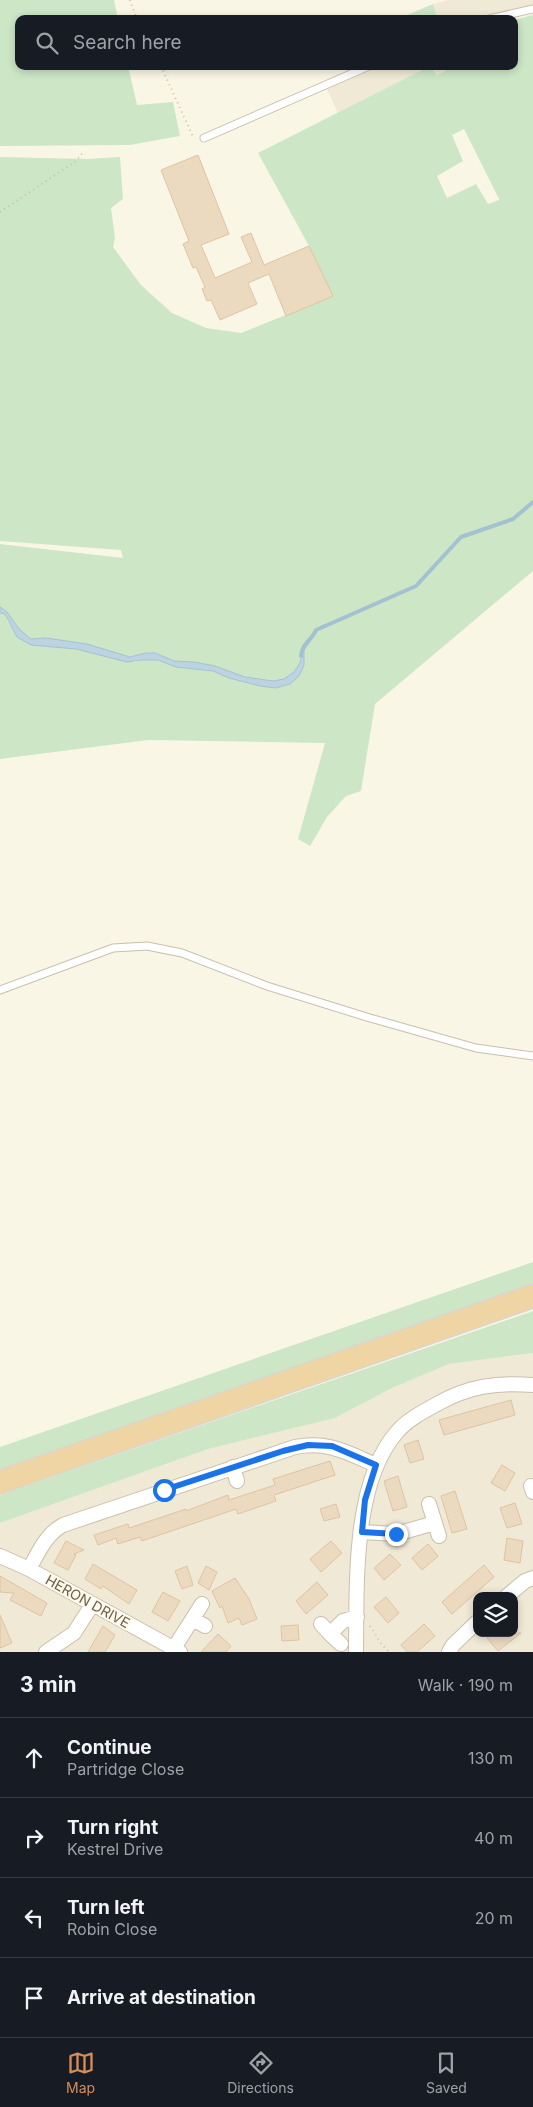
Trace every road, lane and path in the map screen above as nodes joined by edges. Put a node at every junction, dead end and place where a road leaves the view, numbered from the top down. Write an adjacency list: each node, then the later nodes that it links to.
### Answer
1 (130, 0): 3 (path)
2 (533, 8): 4 (lane)
3 (136, 15)
4 (505, 15)
5 (163, 70): 8 (path)
6 (360, 70): 7 (lane)
7 (204, 138)
8 (195, 140)
9 (83, 152): 10 (path)
10 (0, 212)
11 (0, 990): 12 (lane)
12 (533, 1056)
13 (533, 1296): 18 (highway)
14 (533, 1385): 15 (street)
15 (376, 1465): 16 (street); 20 (street)
16 (232, 1467): 17 (street); 22 (street)
17 (237, 1481)
18 (0, 1482)
19 (430, 1500): 20 (street)
20 (362, 1532): 27 (street)
21 (0, 1556): 22 (street, HERON DRIVE)
22 (29, 1570): 25 (street, HERON DRIVE)
23 (533, 1578): 24 (street)
24 (512, 1592)
25 (92, 1604): 30 (street, HERON DRIVE); 31 (street)
26 (202, 1604): 30 (street, HERON DRIVE)
27 (357, 1617): 29 (street); 32 (street)
28 (473, 1626): 33 (street)
29 (341, 1644)
30 (177, 1650)
31 (46, 1652)
32 (356, 1652)
33 (449, 1652)

